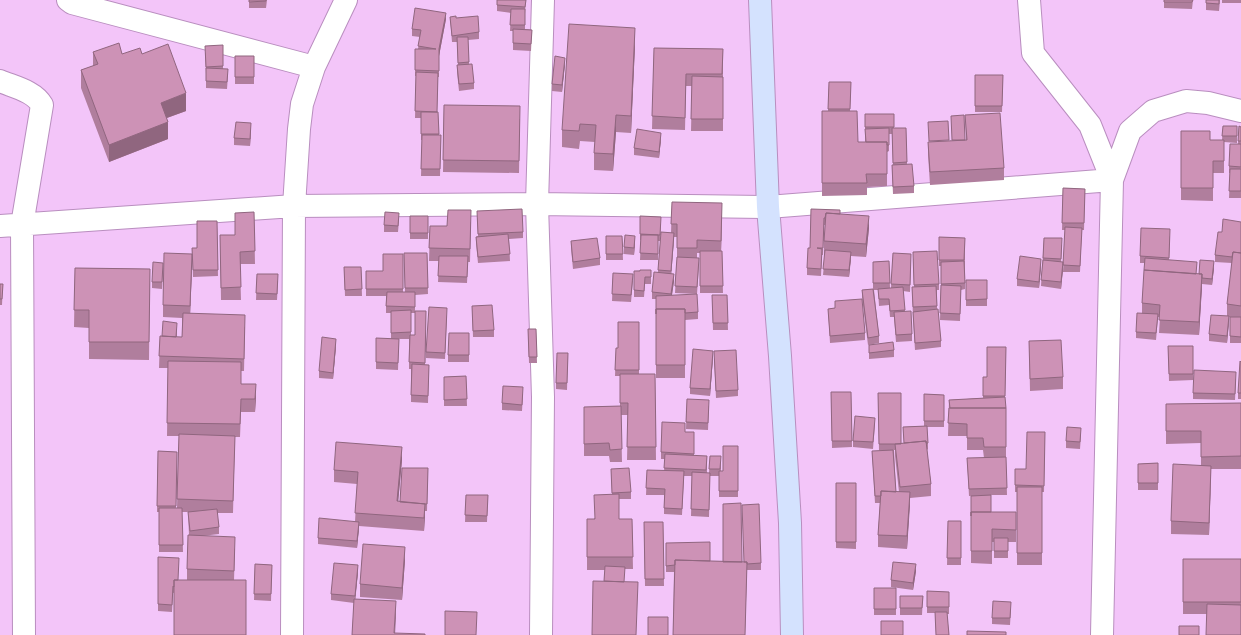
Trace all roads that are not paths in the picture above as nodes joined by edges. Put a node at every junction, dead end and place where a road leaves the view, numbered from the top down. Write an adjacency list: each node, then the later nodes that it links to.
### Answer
1 (68, 0): 6 (street)
2 (346, 0): 6 (street)
3 (543, 0): 10 (street)
4 (760, 0): 12 (street)
5 (1029, 0): 9 (street)
6 (314, 67): 11 (street)
7 (0, 81): 13 (street)
8 (1241, 111): 9 (street)
9 (1112, 180): 12 (street); 19 (street)
10 (537, 204): 11 (street); 12 (street); 17 (street)
11 (294, 206): 13 (street); 16 (street)
12 (768, 207): 18 (street)
13 (22, 225): 14 (street); 15 (street)
14 (0, 226)
15 (24, 635)
16 (292, 635)
17 (541, 635)
18 (792, 635)
19 (1102, 635)

